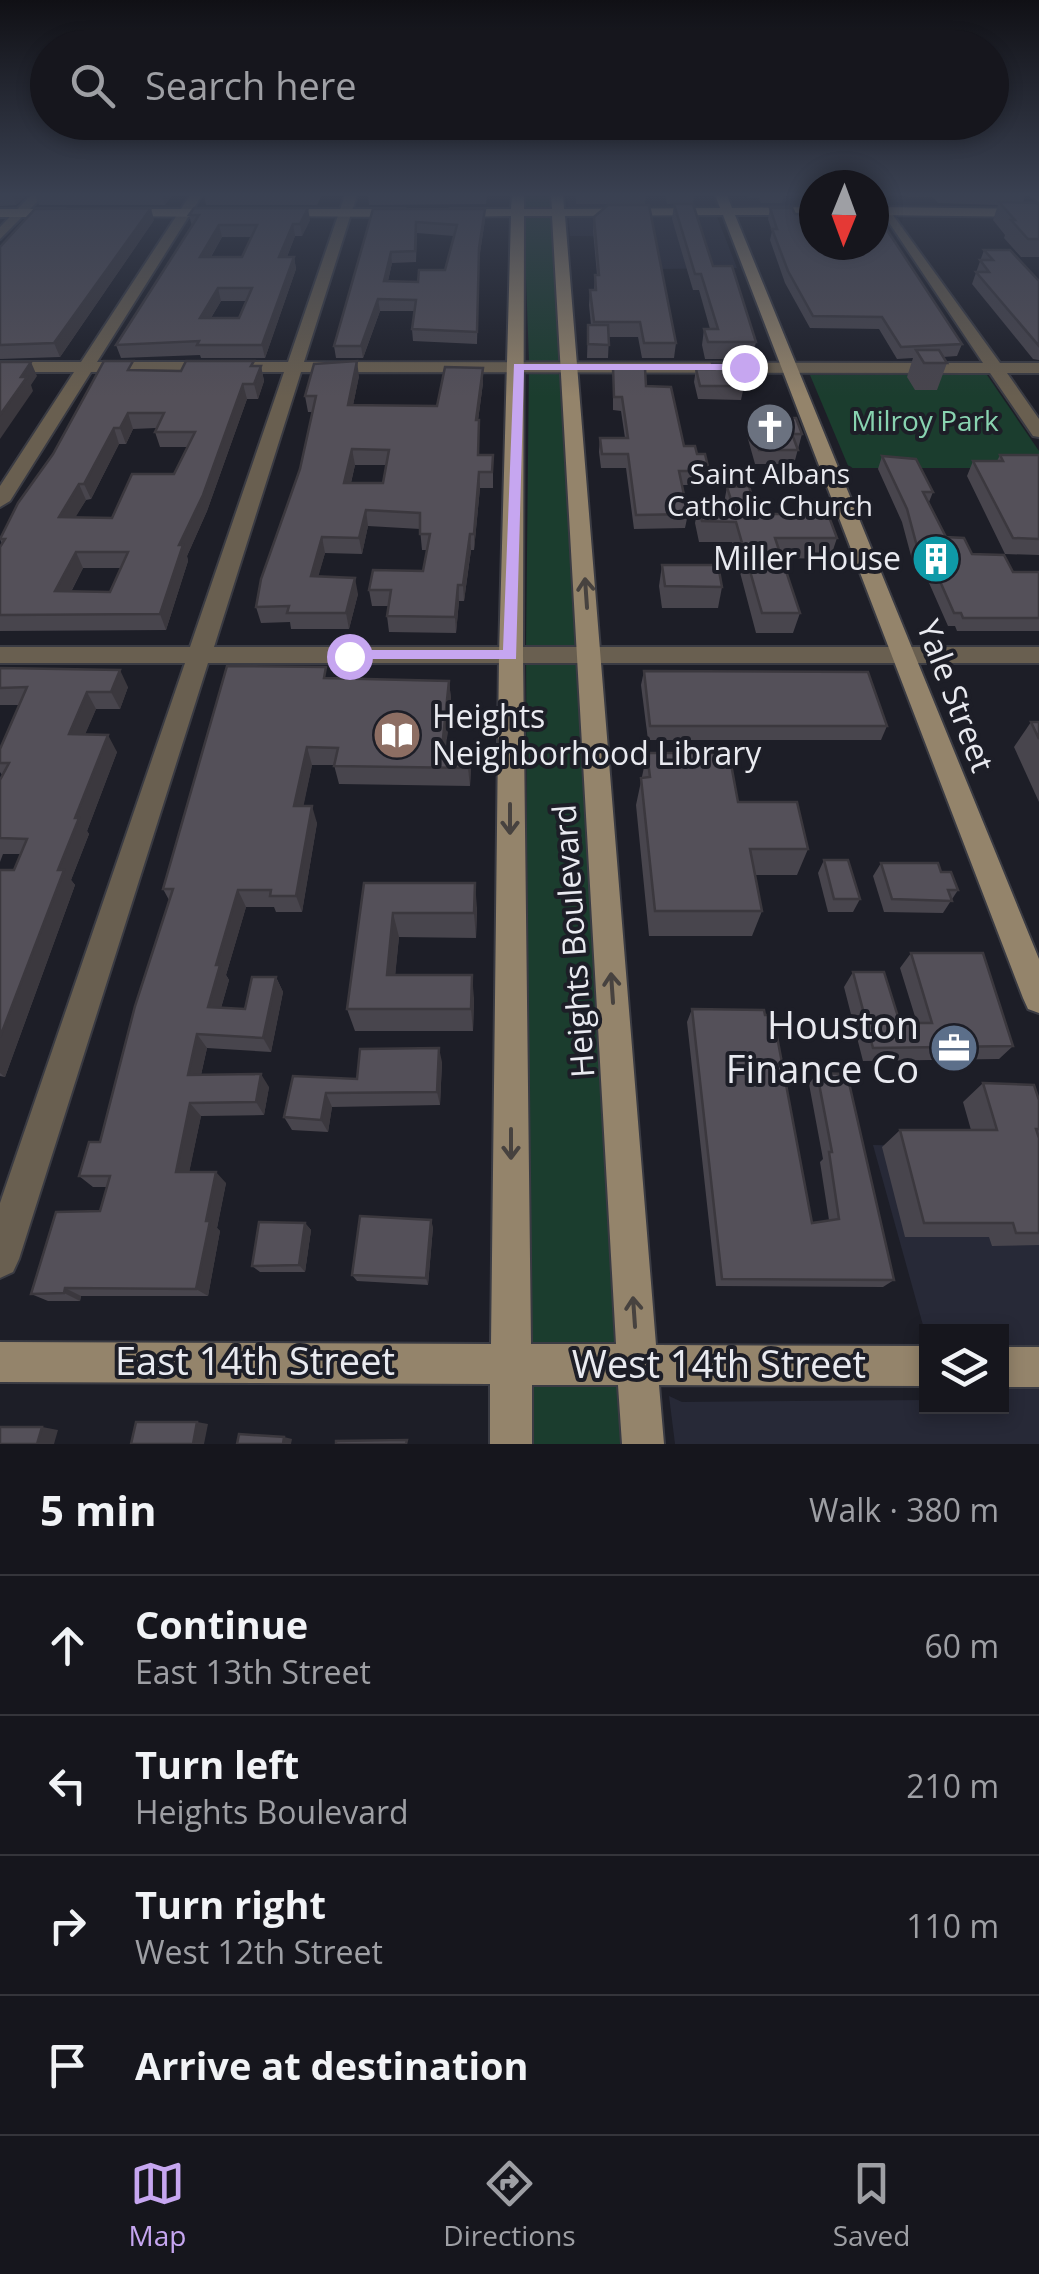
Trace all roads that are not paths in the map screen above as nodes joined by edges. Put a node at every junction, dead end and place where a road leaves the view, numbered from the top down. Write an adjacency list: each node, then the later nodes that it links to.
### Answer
1 (153, 262): 8 (street)
2 (328, 262): 9 (street)
3 (519, 262): 10 (main road, Heights Boulevard)
4 (561, 262): 11 (main road, Heights Boulevard)
5 (748, 262): 12 (main road, Yale Street)
6 (918, 262): 13 (street)
7 (0, 367): 8 (street)
8 (86, 367): 9 (street); 16 (street)
9 (294, 367): 10 (street); 19 (street)
10 (518, 367): 11 (street); 20 (main road, Heights Boulevard)
11 (568, 367): 12 (street); 21 (main road, Heights Boulevard, one-way to 11)
12 (791, 368): 13 (street); 22 (main road, Yale Street)
13 (994, 368): 14 (street); 15 (street)
14 (1039, 368)
15 (1039, 432)
16 (0, 501)
17 (0, 655): 19 (street)
18 (1039, 655): 22 (street)
19 (198, 656): 20 (street); 24 (street)
20 (510, 656): 21 (street); 26 (main road, Heights Boulevard, one-way to 26)
21 (590, 656): 22 (street); 27 (main road, Heights Boulevard, one-way to 21)
22 (905, 656): 23 (main road, Yale Street)
23 (1039, 998)
24 (0, 1259)
25 (0, 1362): 26 (main road, East 14th Street)
26 (511, 1363): 27 (main road, West 14th Street); 31 (main road, Heights Boulevard)
27 (637, 1364): 28 (main road, West 14th Street); 32 (main road, Heights Boulevard)
28 (919, 1366)
29 (1009, 1367): 30 (main road)
30 (1039, 1368)
31 (510, 1444)
32 (643, 1444)

